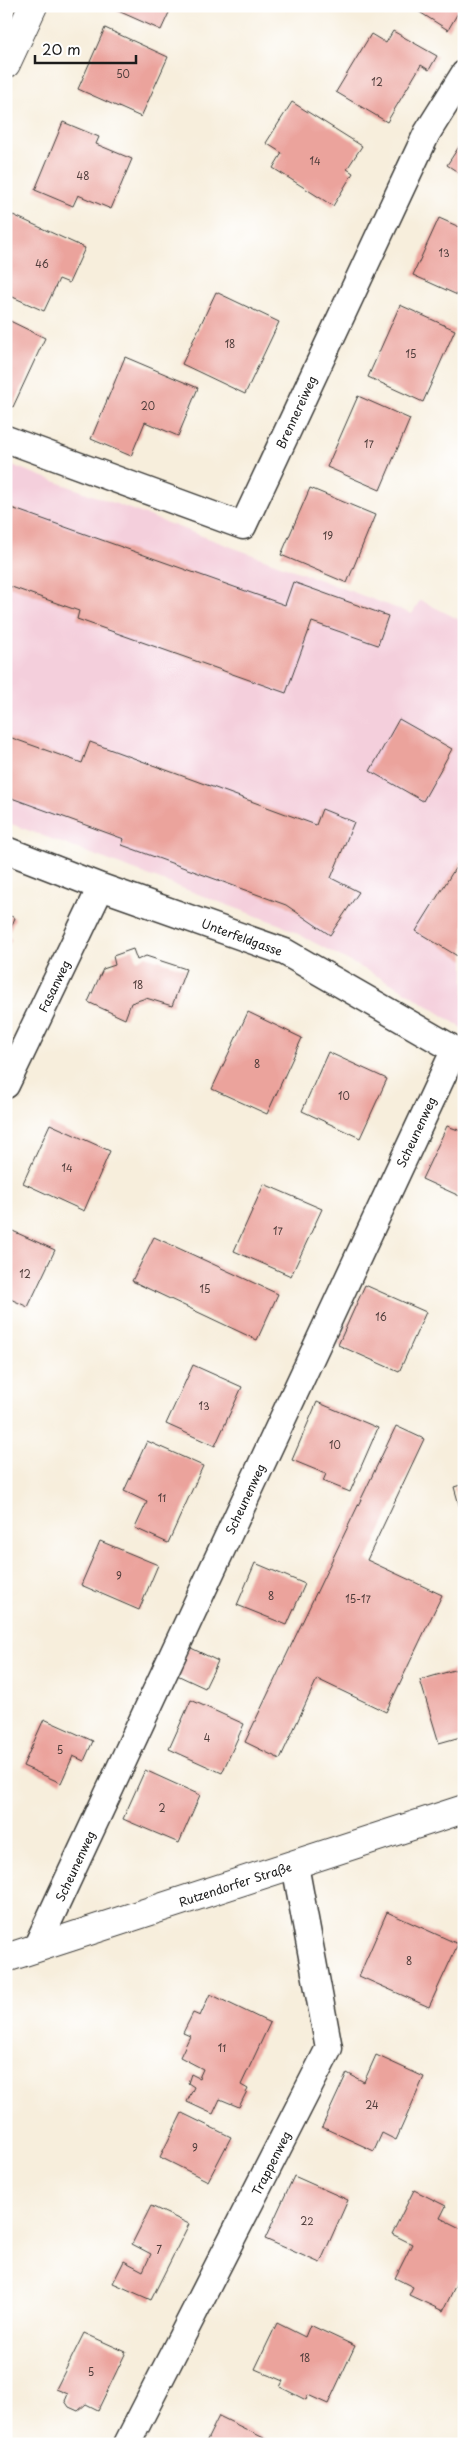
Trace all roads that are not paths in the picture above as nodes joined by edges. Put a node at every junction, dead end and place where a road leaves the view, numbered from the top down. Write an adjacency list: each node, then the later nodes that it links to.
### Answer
1 (33, 6): 2 (street)
2 (6, 64)
3 (464, 74): 4 (street, Brennereiweg)
4 (6, 439)
5 (6, 850): 6 (street, Unterfeldgasse)
6 (101, 887): 7 (street, Unterfeldgasse); 8 (street, Fasanweg)
7 (459, 1052): 11 (street, Scheunenweg)
8 (6, 1085)
9 (464, 1809): 10 (street, Rutzendorfer Straße)
10 (295, 1865): 11 (street, Rutzendorfer Straße); 13 (street, Trappenweg)
11 (36, 1948): 12 (street, Rutzendorfer Straße)
12 (6, 1958)
13 (127, 2444)

